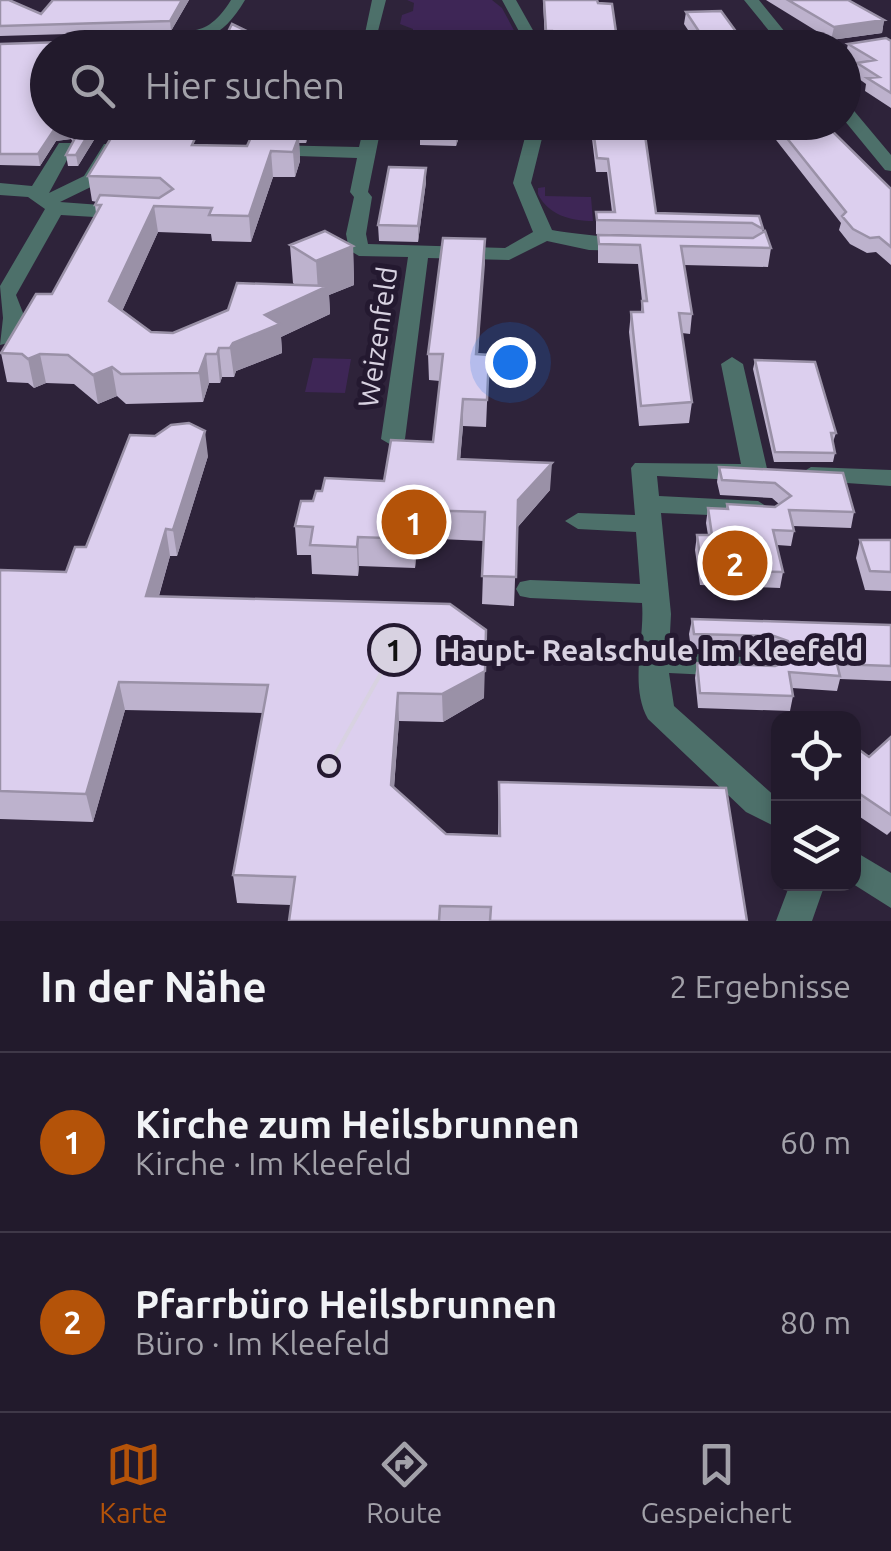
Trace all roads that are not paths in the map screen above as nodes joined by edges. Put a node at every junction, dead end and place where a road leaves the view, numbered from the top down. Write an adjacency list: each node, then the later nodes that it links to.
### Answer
1 (238, 0): 5 (street)
2 (379, 0): 6 (street)
3 (509, 0): 7 (street)
4 (751, 0): 8 (street)
5 (220, 30)
6 (370, 30)
7 (526, 30)
8 (776, 30)
9 (861, 130): 16 (street)
10 (155, 140): 18 (street)
11 (370, 140): 15 (street)
12 (533, 140): 20 (street)
13 (65, 147): 18 (street)
14 (250, 150): 15 (street)
15 (367, 153): 22 (street)
16 (891, 166)
17 (0, 190): 18 (street)
18 (46, 201): 19 (street); 23 (street)
19 (145, 213)
20 (544, 234): 21 (street); 22 (street, Weizenfeld)
21 (643, 245)
22 (419, 252): 26 (street, Weizenfeld)
23 (2, 296): 24 (street)
24 (4, 335)
25 (732, 364): 27 (street)
26 (394, 439)
27 (755, 472): 28 (street); 30 (street)
28 (891, 478)
29 (772, 510): 30 (street)
30 (649, 514): 31 (street); 33 (street)
31 (578, 521)
32 (530, 589): 33 (street)
33 (656, 594): 34 (street)
34 (653, 662): 35 (street); 36 (street)
35 (751, 666)
36 (771, 810)
37 (861, 870): 39 (street)
38 (804, 891): 40 (street)
39 (891, 892)
40 (794, 921)

